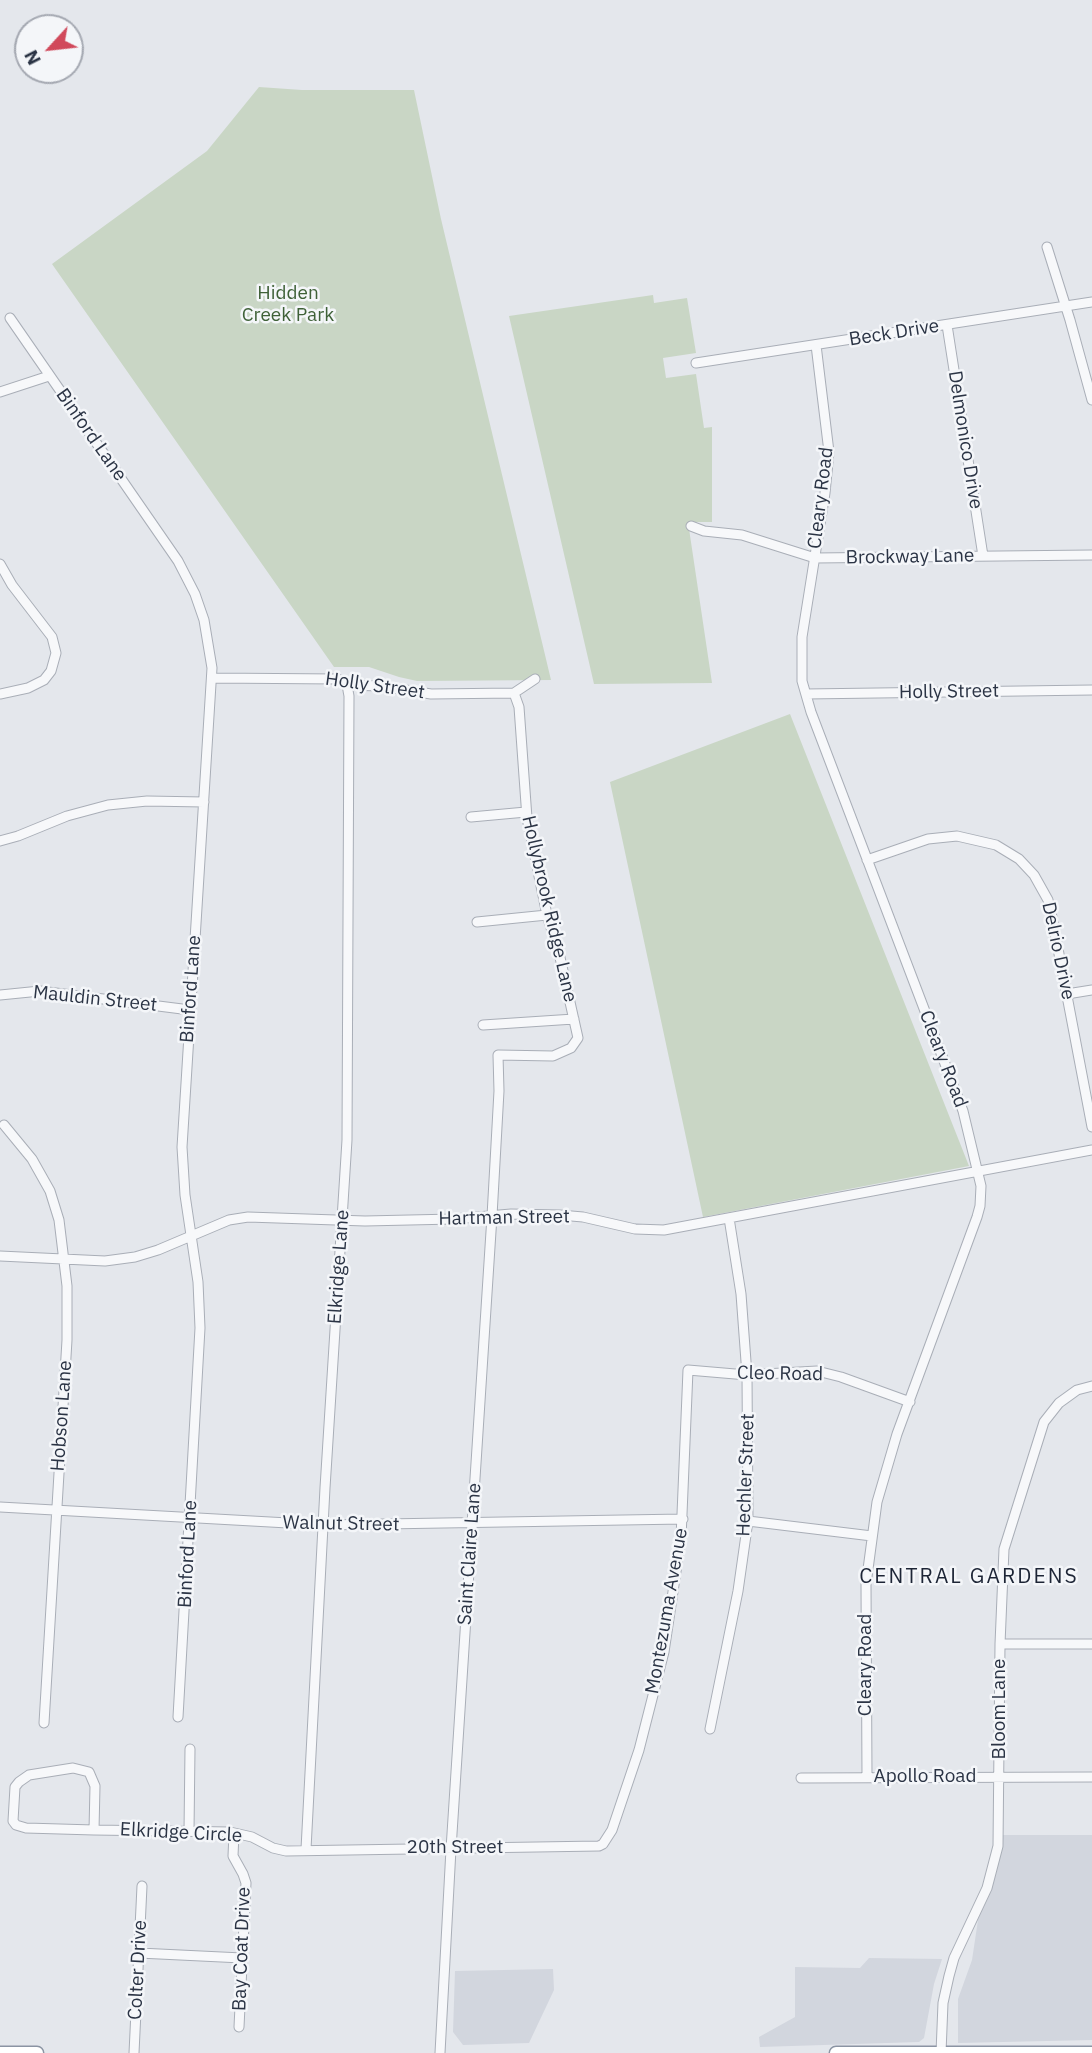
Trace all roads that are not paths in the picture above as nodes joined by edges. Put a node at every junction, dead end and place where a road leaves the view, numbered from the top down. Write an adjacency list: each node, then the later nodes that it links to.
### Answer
1 (1047, 247): 3 (street)
2 (1092, 302): 3 (street, Beck Drive)
3 (1065, 306): 5 (street, Beck Drive); 10 (street)
4 (10, 318): 8 (street, Binford Lane)
5 (947, 325): 6 (street, Beck Drive); 13 (street, Delmonico Drive)
6 (816, 345): 7 (street, Beck Drive); 14 (street, Cleary Road)
7 (696, 363)
8 (49, 376): 9 (street); 16 (street, Binford Lane)
9 (0, 393)
10 (1092, 400)
11 (691, 526): 14 (street, Brockway Lane)
12 (1092, 555): 13 (street, Brockway Lane)
13 (983, 556): 14 (street, Brockway Lane)
14 (815, 558): 22 (street, Cleary Road)
15 (0, 564): 21 (street)
16 (212, 678): 18 (street, Holly Street); 23 (street, Binford Lane)
17 (535, 679): 20 (street)
18 (347, 685): 20 (street, Holly Street); 43 (street, Elkridge Lane)
19 (1092, 690): 22 (street, Holly Street)
20 (514, 693): 24 (street, Hollybrook Ridge Lane)
21 (0, 694)
22 (806, 694): 27 (street, Cleary Road)
23 (204, 802): 26 (street); 33 (street, Binford Lane)
24 (526, 812): 25 (street); 28 (street, Hollybrook Ridge Lane)
25 (471, 817)
26 (0, 841)
27 (867, 860): 31 (street, Delrio Drive); 40 (street, Cleary Road)
28 (547, 915): 29 (street); 34 (street, Hollybrook Ridge Lane)
29 (477, 922)
30 (1092, 990): 31 (street)
31 (1067, 994): 38 (street, Delrio Drive)
32 (0, 995): 33 (street, Mauldin Street)
33 (190, 1010): 44 (street, Binford Lane)
34 (574, 1019): 35 (street); 36 (street, Hollybrook Ridge Lane)
35 (483, 1024)
36 (498, 1055): 41 (street, Saint Claire Lane)
37 (4, 1125): 46 (street, Hobson Lane)
38 (1092, 1127)
39 (1092, 1150): 40 (street, Hartman Street)
40 (978, 1172): 42 (street, Hartman Street); 50 (street, Cleary Road)
41 (492, 1216): 42 (street, Hartman Street); 43 (street, Hartman Street); 56 (street, Saint Claire Lane)
42 (729, 1219): 48 (street, Hechler Street)
43 (342, 1221): 44 (street, Hartman Street); 57 (street, Elkridge Lane)
44 (191, 1236): 46 (street, Hartman Street); 53 (street, Binford Lane)
45 (0, 1256): 46 (street, Hartman Street)
46 (64, 1259): 52 (street, Hobson Lane)
47 (688, 1370): 48 (street, Cleo Road); 54 (street, Montezuma Avenue)
48 (747, 1374): 50 (street, Cleo Road); 55 (street, Hechler Street)
49 (1092, 1386): 60 (street, Bloom Lane)
50 (910, 1402): 58 (street, Cleary Road)
51 (0, 1507): 52 (street, Walnut Street)
52 (57, 1510): 53 (street, Walnut Street); 62 (street, Hobson Lane)
53 (190, 1518): 57 (street, Walnut Street); 61 (street, Binford Lane)
54 (683, 1519): 56 (street, Walnut Street); 72 (street, Montezuma Avenue)
55 (748, 1521): 58 (street); 63 (street, Hechler Street)
56 (472, 1524): 57 (street, Walnut Street); 74 (street, Saint Claire Lane)
57 (324, 1525): 73 (street, Elkridge Lane)
58 (872, 1536): 65 (street, Cleary Road)
59 (1092, 1643): 60 (street)
60 (1000, 1644): 66 (street, Bloom Lane)
61 (178, 1717)
62 (44, 1723)
63 (710, 1728)
64 (190, 1749): 70 (street)
65 (867, 1777): 66 (street, Apollo Road); 68 (street, Apollo Road)
66 (1000, 1777): 67 (street, Apollo Road); 84 (street, Bloom Lane)
67 (1092, 1777)
68 (801, 1778)
69 (94, 1830): 69 (street, Elkridge Circle); 70 (street, Elkridge Circle)
70 (189, 1831): 71 (street, Elkridge Circle)
71 (234, 1833): 73 (street, Elkridge Circle); 77 (street, Bay Coat Drive)
72 (603, 1844): 74 (street, 20th Street)
73 (306, 1849): 74 (street, 20th Street)
74 (451, 1849): 82 (street, Saint Claire Lane)
75 (142, 1886): 76 (street, Colter Drive)
76 (139, 1953): 77 (street); 81 (street, Colter Drive)
77 (242, 1958): 78 (street, Bay Coat Drive)
78 (239, 2027)
79 (0, 2053): 80 (highway)
80 (37, 2053)
81 (134, 2053)
82 (440, 2053)
83 (836, 2053): 84 (highway)
84 (941, 2053): 85 (highway)
85 (1092, 2053)

